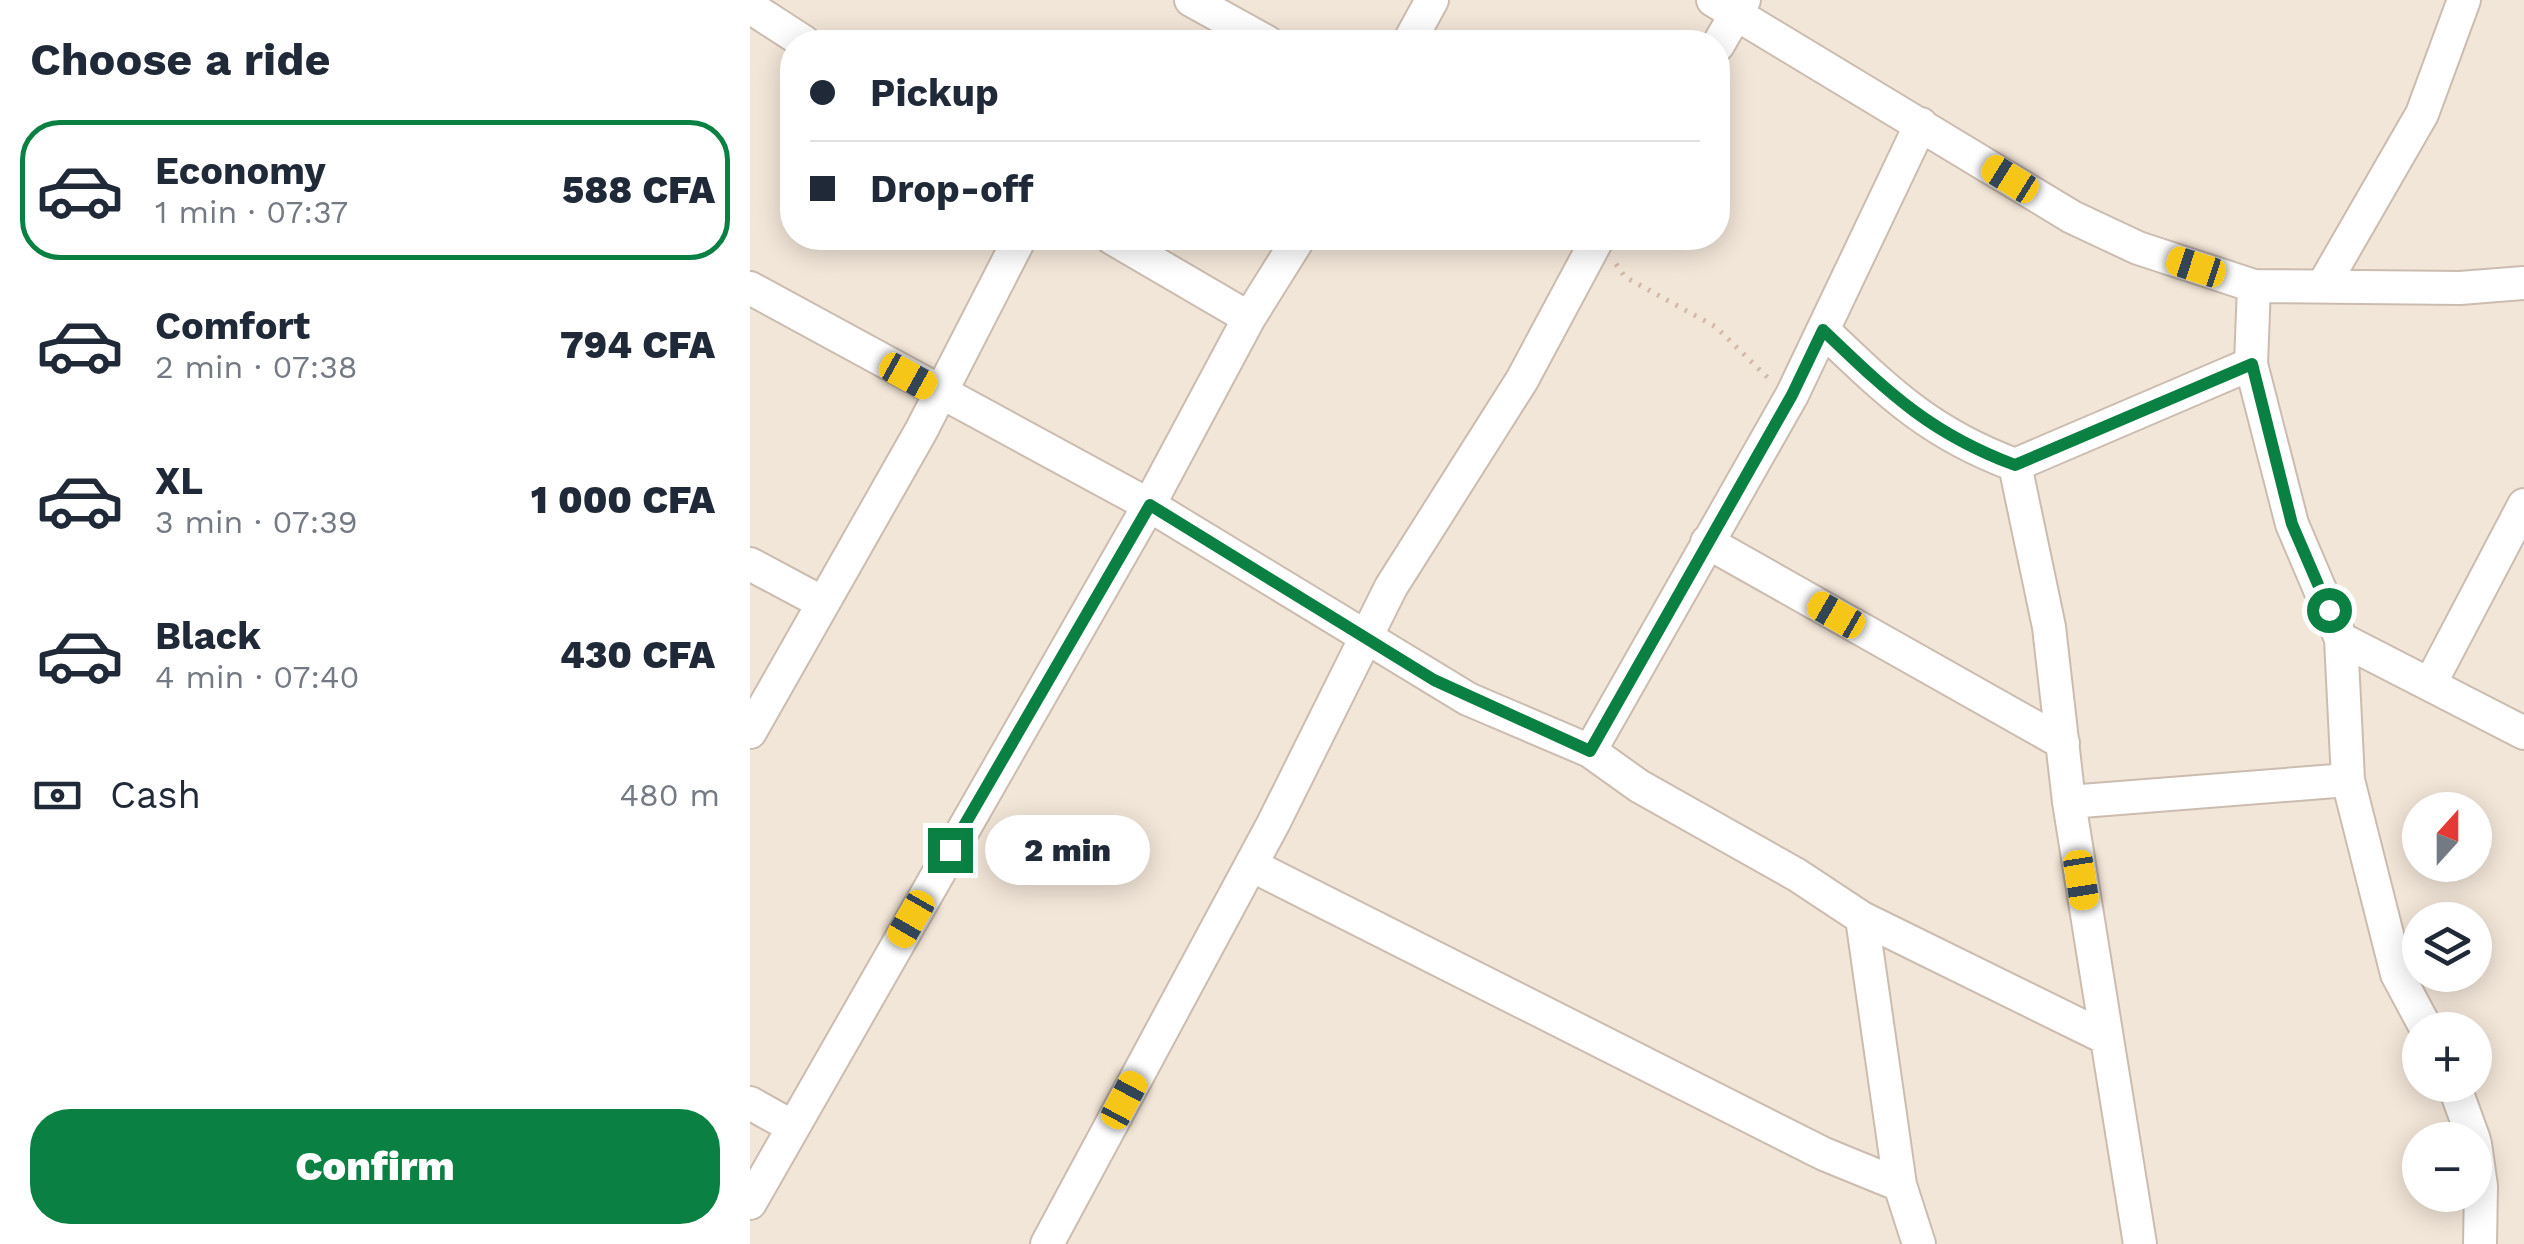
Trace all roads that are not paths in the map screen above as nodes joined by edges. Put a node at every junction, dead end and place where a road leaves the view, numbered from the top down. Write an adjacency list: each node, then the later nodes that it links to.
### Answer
1 (1191, 0): 7 (street)
2 (1432, 0): 8 (street)
3 (2464, 0): 16 (street)
4 (1732, 4): 9 (street); 10 (street)
5 (750, 6): 6 (street)
6 (786, 30)
7 (1245, 30)
8 (1416, 30)
9 (1723, 30)
10 (1920, 124): 17 (street); 20 (street)
11 (1014, 250): 22 (street)
12 (1133, 250): 19 (street)
13 (1292, 250): 19 (street)
14 (1602, 250): 29 (street)
15 (2524, 283): 16 (street)
16 (2324, 284): 17 (street)
17 (2254, 286): 21 (street)
18 (750, 288): 22 (street)
19 (1249, 318): 24 (street)
20 (1823, 330): 23 (street); 26 (street)
21 (2252, 364): 23 (street); 30 (street)
22 (939, 394): 24 (street); 28 (street)
23 (2015, 465): 34 (street)
24 (1150, 505): 29 (street); 43 (street)
25 (2524, 505): 31 (street)
26 (1707, 542): 34 (street); 35 (street)
27 (750, 564): 28 (street)
28 (823, 603): 32 (street)
29 (1367, 636): 35 (street); 38 (street)
30 (2341, 639): 31 (street); 36 (street)
31 (2430, 684): 33 (street)
32 (750, 732)
33 (2524, 733)
34 (2062, 743): 37 (street)
35 (1590, 751): 39 (street)
36 (2348, 780): 37 (street); 40 (street)
37 (2069, 802): 41 (street)
38 (1251, 866): 44 (street); 47 (street)
39 (1862, 918): 41 (street); 44 (street)
40 (2417, 1012)
41 (2106, 1038): 49 (street)
42 (750, 1102): 43 (street)
43 (792, 1126): 45 (street)
44 (1900, 1185): 48 (street)
45 (750, 1203)
46 (2481, 1212): 50 (street)
47 (1047, 1244)
48 (1919, 1244)
49 (2140, 1244)
50 (2480, 1244)

